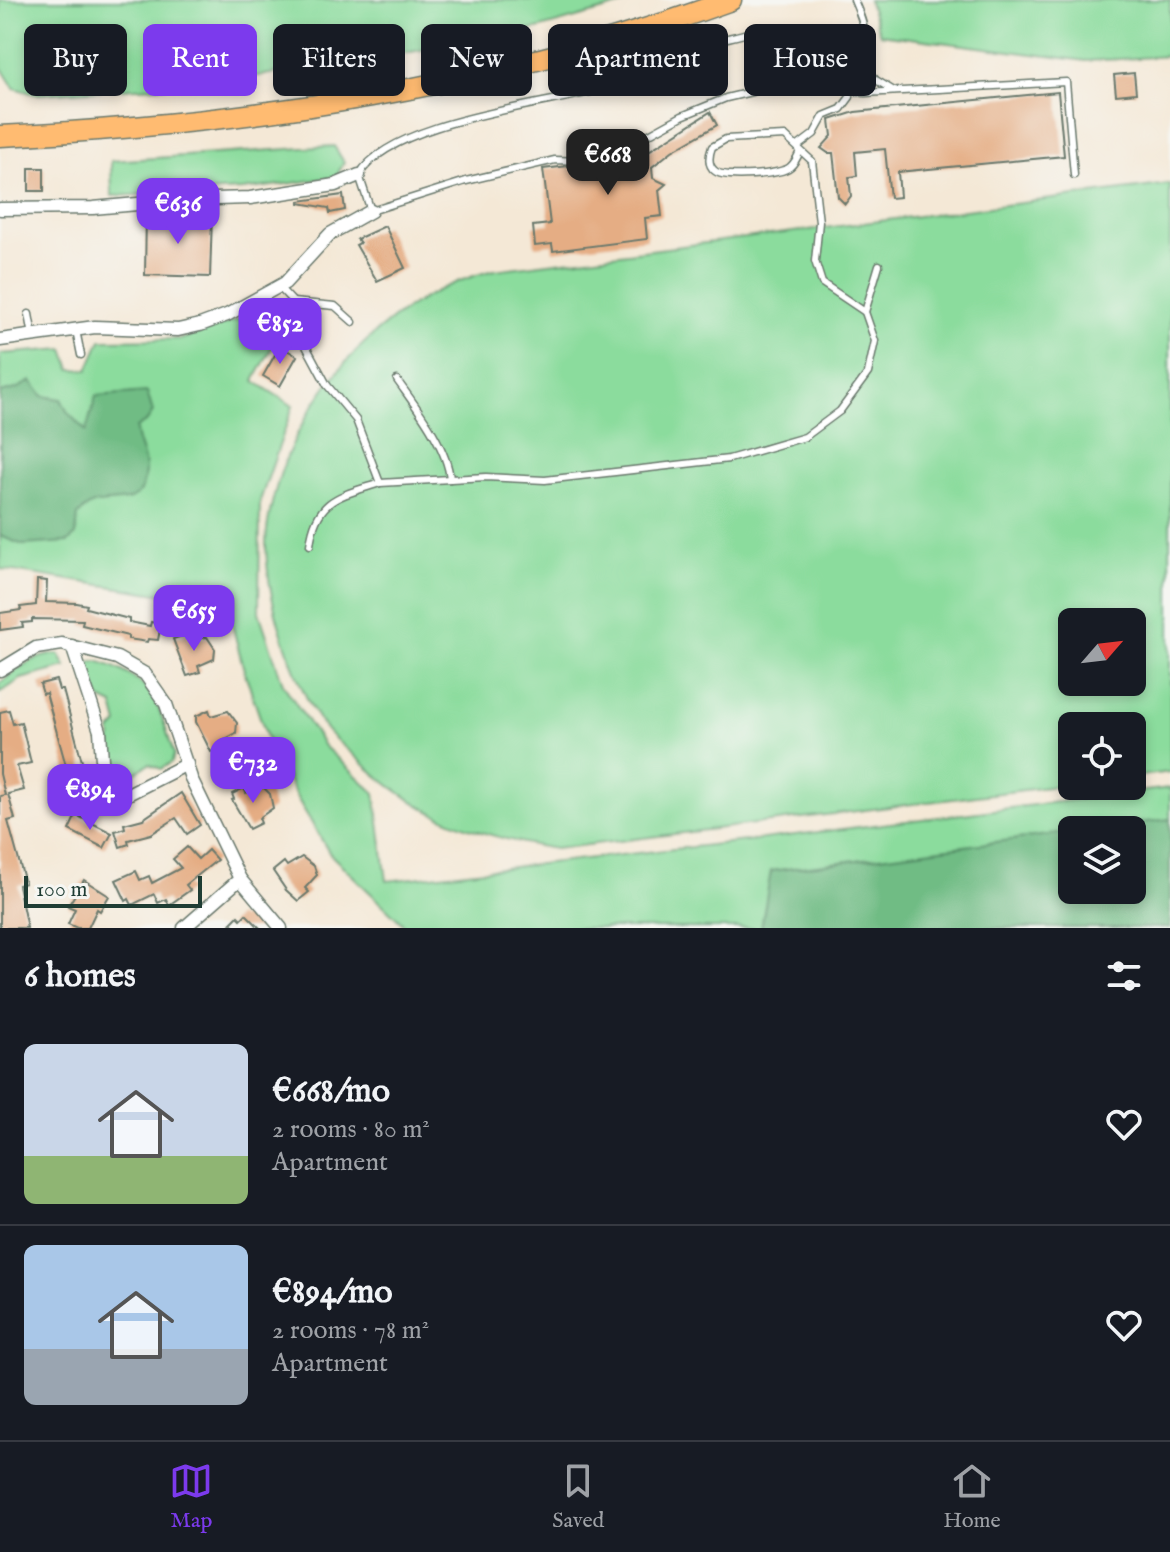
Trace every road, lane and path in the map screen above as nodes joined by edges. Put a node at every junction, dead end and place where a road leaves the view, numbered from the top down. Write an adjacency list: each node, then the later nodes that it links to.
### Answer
1 (731, 0): 10 (main road)
2 (854, 0): 3 (lane)
3 (864, 24)
4 (744, 34): 12 (lane)
5 (876, 80): 6 (lane)
6 (895, 91): 7 (lane); 13 (lane)
7 (876, 92)
8 (744, 94): 15 (lane)
9 (850, 97): 11 (lane)
10 (0, 136)
11 (799, 148): 11 (lane); 19 (lane)
12 (359, 175): 14 (street); 15 (lane)
13 (1074, 175)
14 (0, 209)
15 (371, 211): 17 (street)
16 (879, 265): 19 (lane)
17 (279, 287): 18 (lane); 22 (street)
18 (293, 302): 21 (lane); 28 (lane)
19 (865, 312): 27 (lane)
20 (29, 314): 23 (lane)
21 (353, 322)
22 (76, 330): 23 (street); 25 (lane)
23 (33, 336): 24 (street)
24 (0, 340)
25 (81, 355)
26 (397, 380): 27 (lane)
27 (450, 479): 28 (lane)
28 (380, 483): 29 (lane)
29 (310, 545)
30 (72, 646): 31 (street); 32 (street); 32 (street)
31 (0, 670)
32 (187, 764): 33 (street)
33 (240, 879): 34 (street); 35 (street)
34 (184, 928)
35 (281, 928)

